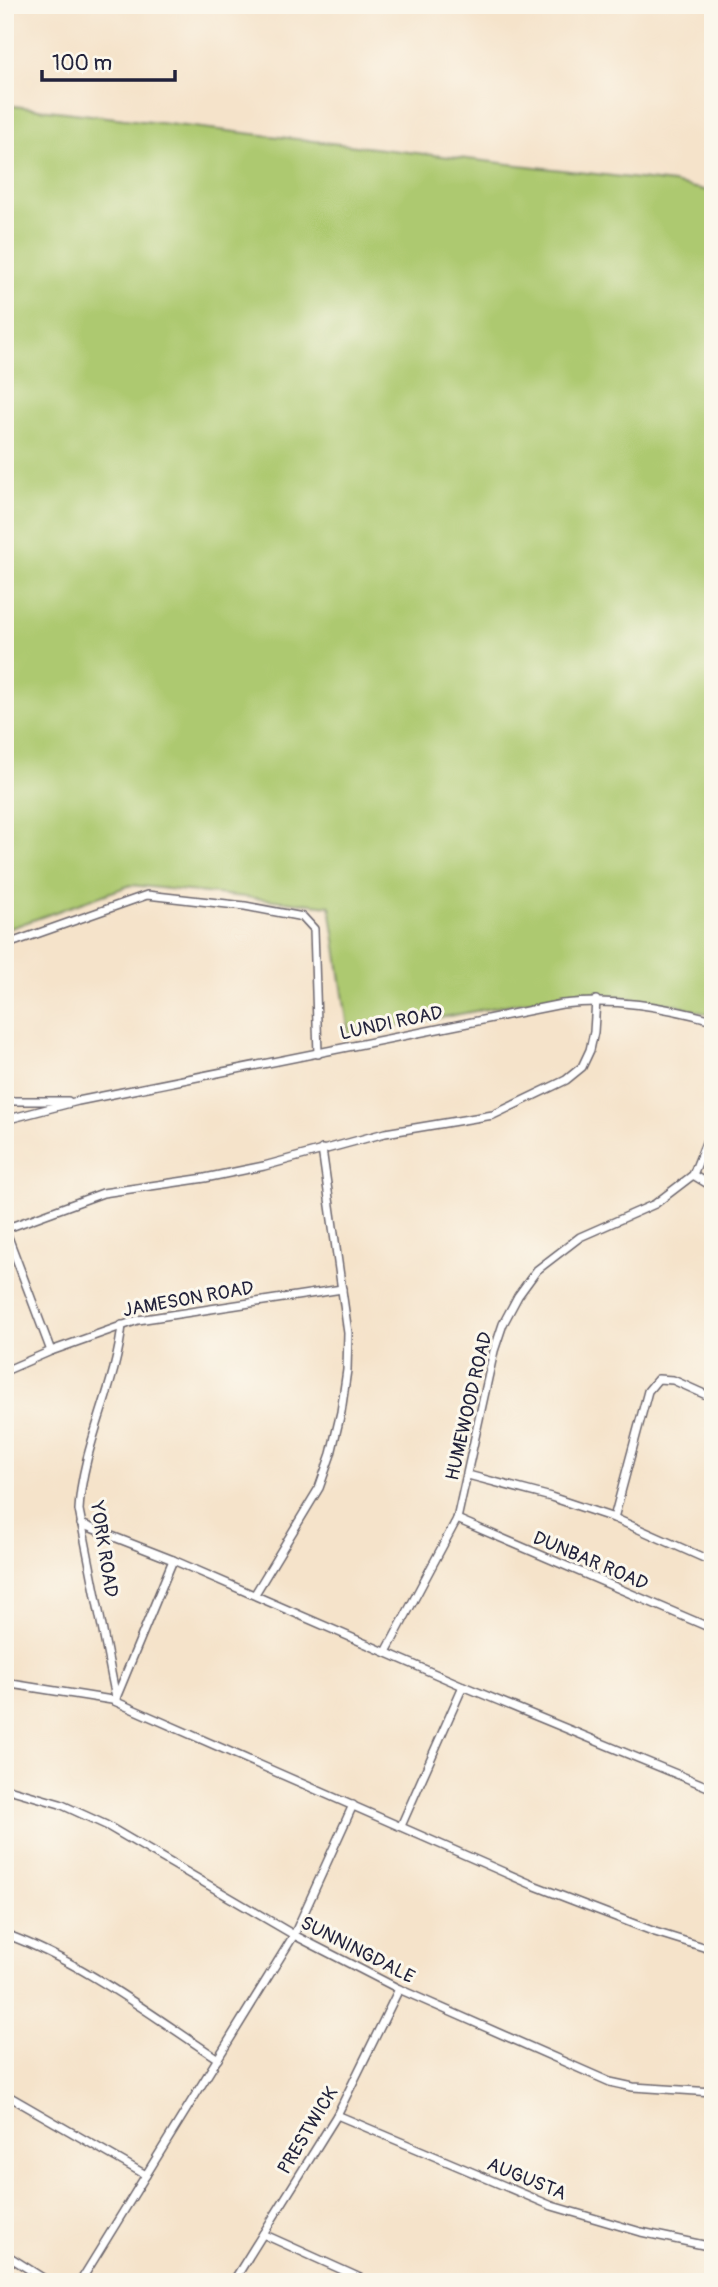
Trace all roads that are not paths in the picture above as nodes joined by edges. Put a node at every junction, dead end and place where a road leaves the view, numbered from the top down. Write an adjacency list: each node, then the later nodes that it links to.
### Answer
1 (5, 945): 4 (street)
2 (596, 1000): 3 (street, LUNDI ROAD); 4 (street, LUNDI ROAD); 9 (street)
3 (713, 1020)
4 (317, 1054): 6 (street, LUNDI ROAD)
5 (5, 1101): 6 (street, LUNDI ROAD)
6 (78, 1101): 7 (street, LUNDI ROAD)
7 (5, 1120)
8 (713, 1125): 10 (street)
9 (322, 1149): 12 (street); 13 (street)
10 (693, 1175): 11 (street); 18 (street, HUMEWOOD ROAD)
11 (713, 1187)
12 (5, 1229): 15 (street)
13 (342, 1289): 14 (street, JAMESON ROAD); 24 (street)
14 (122, 1325): 15 (street, JAMESON ROAD); 21 (street, YORK ROAD)
15 (51, 1351): 16 (street, JAMESON ROAD)
16 (5, 1370)
17 (713, 1398): 19 (street)
18 (468, 1475): 19 (street); 20 (street, HUMEWOOD ROAD)
19 (614, 1518): 23 (street)
20 (457, 1519): 25 (street, DUNBAR ROAD); 26 (street, HUMEWOOD ROAD)
21 (81, 1524): 22 (street); 29 (street, YORK ROAD)
22 (173, 1560): 24 (street); 29 (street)
23 (713, 1562)
24 (255, 1594): 26 (street)
25 (713, 1629)
26 (386, 1652): 28 (street)
27 (5, 1683): 29 (street)
28 (463, 1686): 31 (street); 33 (street)
29 (114, 1699): 32 (street)
30 (5, 1788): 35 (street, SUNNINGDALE)
31 (713, 1789)
32 (352, 1805): 33 (street); 35 (street)
33 (401, 1826): 36 (street)
34 (5, 1934): 38 (street)
35 (294, 1935): 37 (street, SUNNINGDALE); 38 (street)
36 (713, 1950)
37 (399, 1990): 39 (street, SUNNINGDALE); 41 (street, PRESTWICK)
38 (218, 2059): 42 (street)
39 (713, 2092)
40 (5, 2094): 42 (street)
41 (337, 2115): 43 (street, PRESTWICK); 44 (street, AUGUSTA)
42 (146, 2175): 47 (street)
43 (263, 2234): 48 (street, PRESTWICK); 49 (street)
44 (713, 2247)
45 (5, 2254): 46 (street)
46 (49, 2282)
47 (80, 2282)
48 (233, 2282)
49 (369, 2282)

